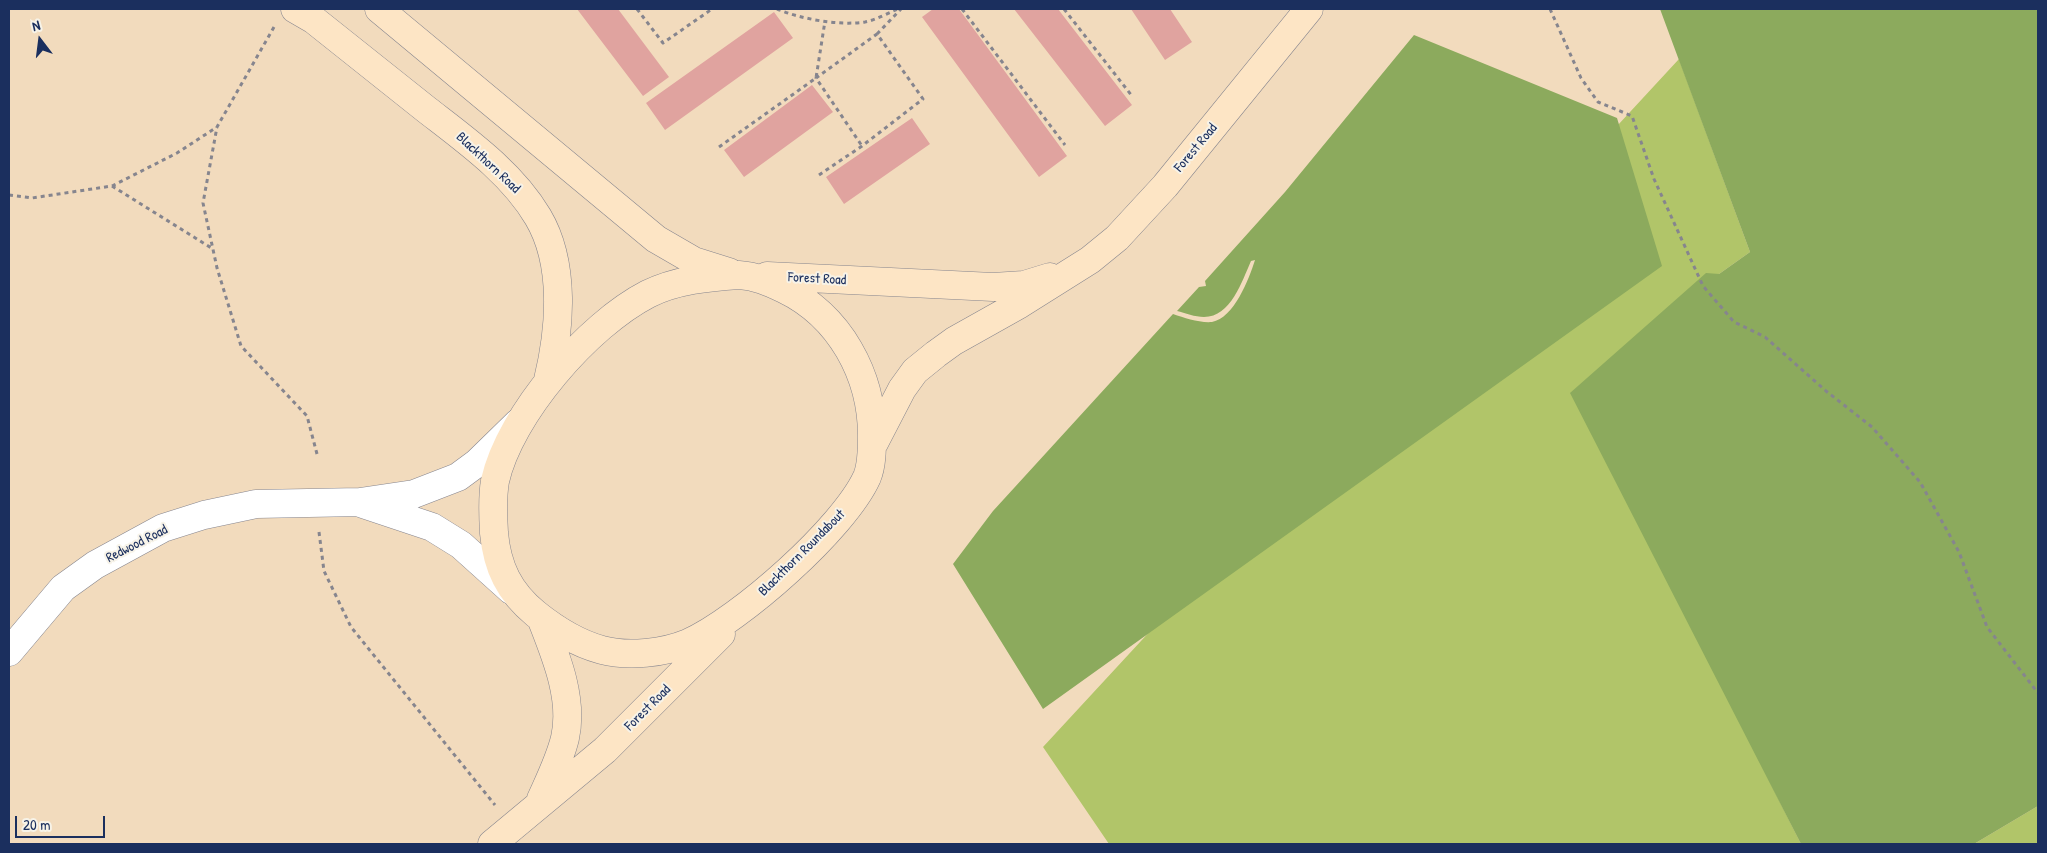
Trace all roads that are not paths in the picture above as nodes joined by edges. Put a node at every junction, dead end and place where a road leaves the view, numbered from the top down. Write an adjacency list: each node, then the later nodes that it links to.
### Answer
1 (295, 9): 6 (street, Blackthorn Road)
2 (379, 9): 5 (street)
3 (1309, 9): 4 (street, Forest Road)
4 (1068, 272): 5 (street, Forest Road); 8 (street, Forest Road)
5 (741, 275): 6 (street, Blackthorn Roundabout); 8 (street, Blackthorn Roundabout)
6 (547, 386): 7 (street, Blackthorn Roundabout)
7 (523, 419): 9 (street, Redwood Road); 10 (street, Blackthorn Roundabout)
8 (872, 447): 11 (street, Blackthorn Roundabout)
9 (360, 502): 10 (street, Redwood Road); 13 (street, Redwood Road)
10 (512, 590): 12 (street, Blackthorn Roundabout)
11 (748, 606): 12 (street, Blackthorn Roundabout); 14 (street, Forest Road)
12 (540, 618): 14 (street, Forest Road)
13 (9, 652)
14 (539, 803): 15 (street, Forest Road)
15 (492, 844)

